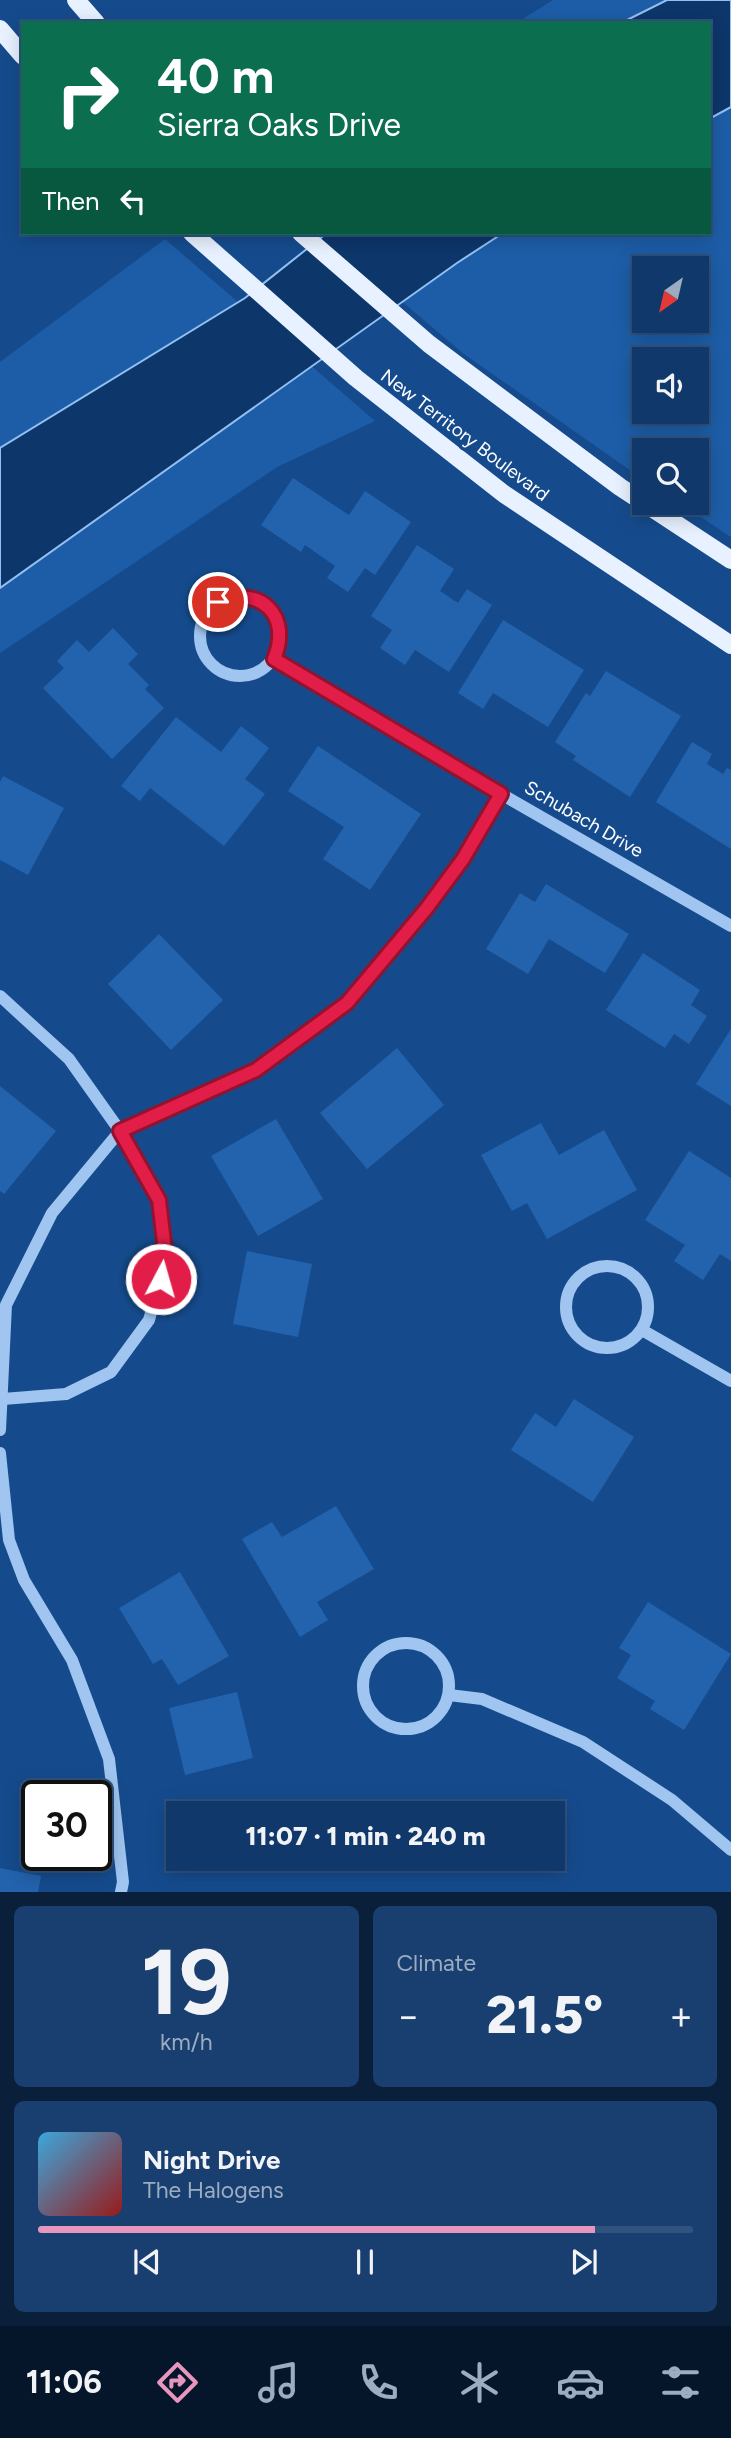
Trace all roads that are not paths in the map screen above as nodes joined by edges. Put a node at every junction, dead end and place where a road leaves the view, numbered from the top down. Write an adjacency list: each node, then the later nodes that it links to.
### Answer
1 (76, 0): 2 (main road)
2 (94, 21)
3 (0, 30): 4 (main road)
4 (21, 54)
5 (194, 235): 8 (main road, New Territory Boulevard)
6 (304, 235): 7 (main road)
7 (731, 560)
8 (731, 645)
9 (274, 659): 9 (street); 10 (street, Schubach Drive)
10 (501, 794): 11 (street, Schubach Drive); 13 (street)
11 (731, 926)
12 (0, 996): 13 (street)
13 (120, 1131): 16 (street); 16 (street)
14 (642, 1330): 14 (street); 15 (street)
15 (731, 1381)
16 (3, 1399): 17 (street)
17 (0, 1430)
18 (0, 1454): 19 (street)
19 (5, 1541): 22 (street)
20 (449, 1695): 20 (street); 21 (street)
21 (731, 1850)
22 (121, 1892)

